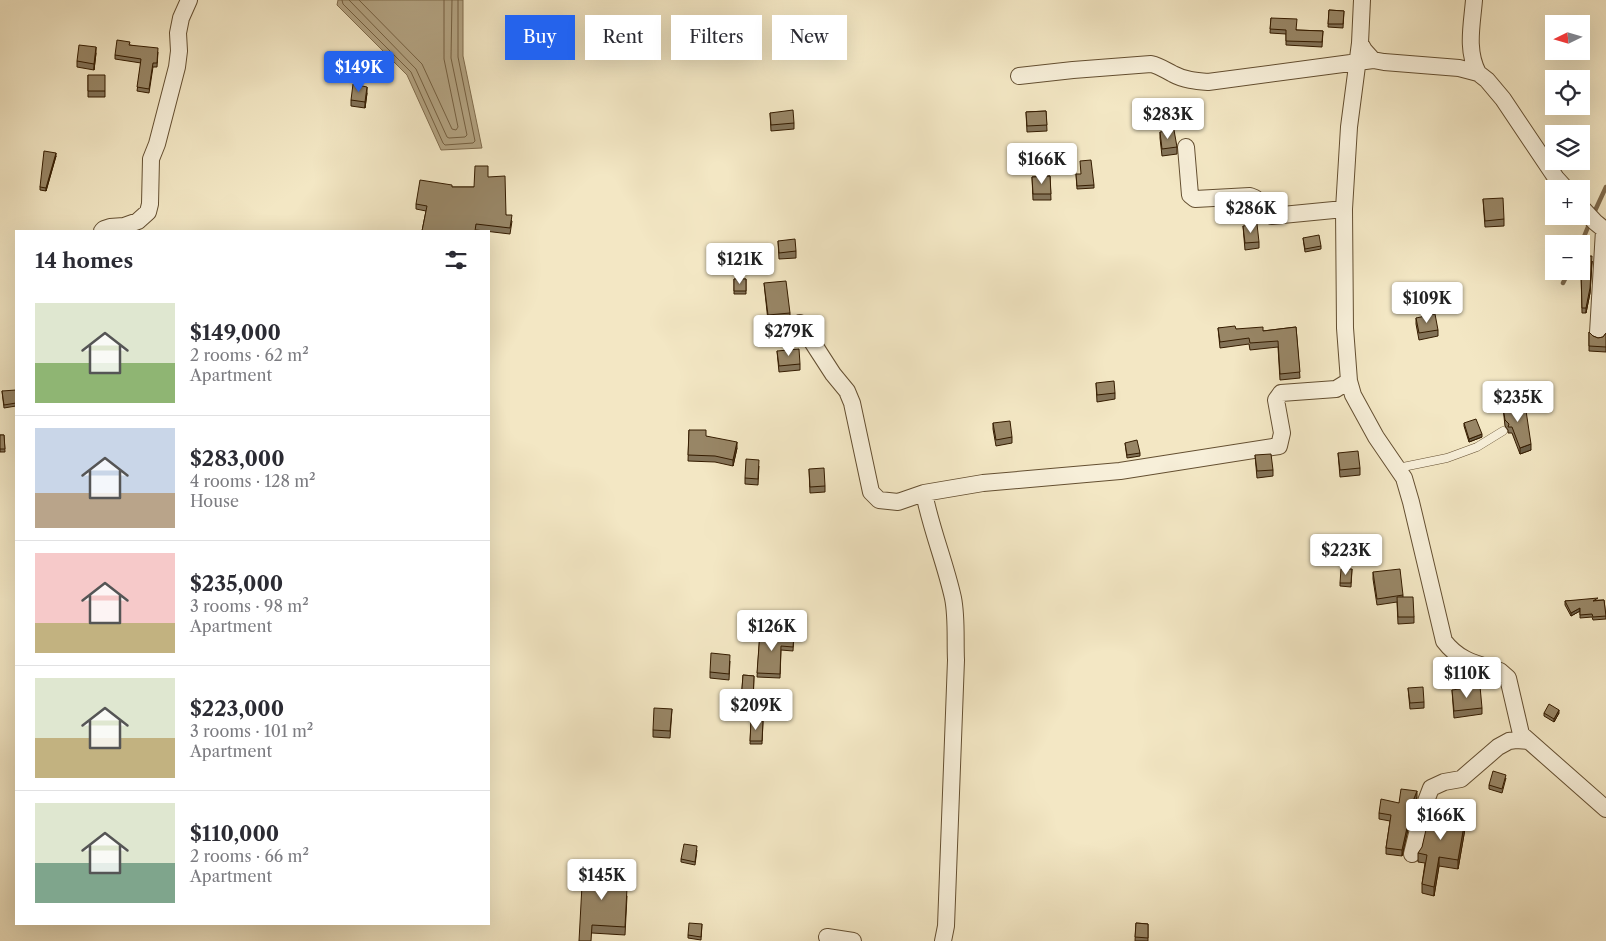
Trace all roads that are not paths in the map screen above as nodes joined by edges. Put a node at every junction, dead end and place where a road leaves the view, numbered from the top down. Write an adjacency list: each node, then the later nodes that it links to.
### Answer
1 (189, 0): 13 (street)
2 (1362, 0): 5 (street)
3 (1474, 0): 4 (street)
4 (1471, 57): 6 (street); 7 (street)
5 (1365, 61): 6 (street); 8 (street); 11 (street)
6 (1459, 68): 7 (street)
7 (1478, 73): 10 (street)
8 (1019, 76)
9 (1186, 147): 11 (street)
10 (1558, 180)
11 (1344, 209): 16 (street)
12 (1595, 221): 15 (street)
13 (104, 230)
14 (800, 323): 19 (street)
15 (1598, 333)
16 (1349, 381): 18 (street); 19 (street)
17 (1503, 431): 18 (lane)
18 (1398, 468): 20 (street)
19 (924, 494): 25 (street)
20 (1528, 741): 21 (street); 22 (street)
21 (1606, 809)
22 (1412, 854)
23 (827, 937): 24 (street)
24 (853, 941)
25 (943, 941)

